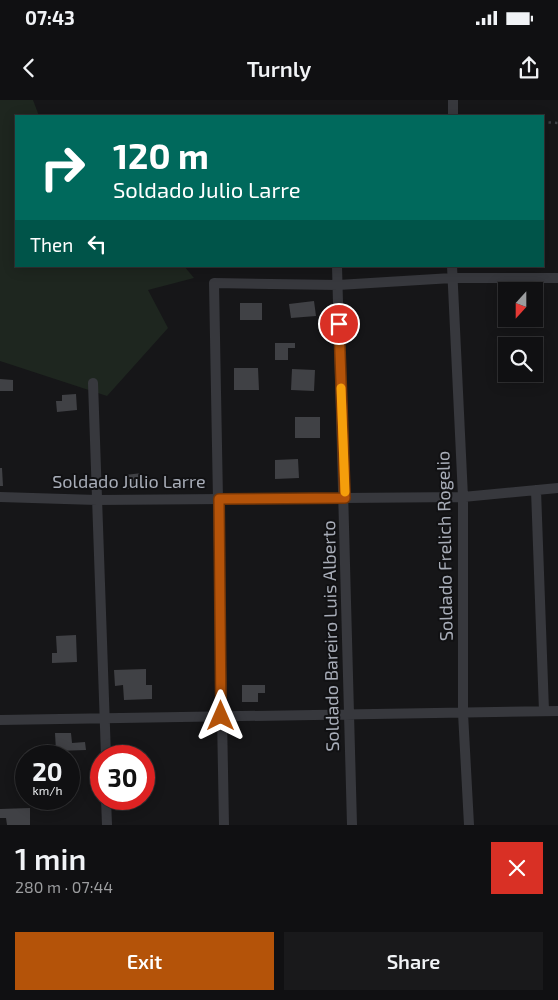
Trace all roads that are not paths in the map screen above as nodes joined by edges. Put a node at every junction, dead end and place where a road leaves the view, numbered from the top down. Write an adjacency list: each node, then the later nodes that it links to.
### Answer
1 (453, 100): 2 (street)
2 (453, 115)
3 (337, 267): 7 (street, Soldado Bareiro Luis Alberto)
4 (452, 267): 5 (street, Soldado Frelich Rogelio)
5 (452, 278): 6 (street); 7 (street); 12 (street, Soldado Frelich Rogelio)
6 (558, 278)
7 (338, 285): 13 (street, Soldado Bareiro Luis Alberto); 14 (street)
8 (93, 383): 15 (street)
9 (558, 488): 10 (street, Soldado Julio Larre)
10 (536, 490): 12 (street, Soldado Julio Larre); 17 (street)
11 (0, 497): 15 (street, Soldado Julio Larre)
12 (463, 497): 13 (street, Soldado Julio Larre); 18 (street, Soldado Frelich Rogelio)
13 (345, 498): 14 (street, Soldado Julio Larre); 19 (street, Soldado Bareiro Luis Alberto)
14 (219, 499): 15 (street, Soldado Julio Larre); 20 (street)
15 (98, 500): 21 (street)
16 (558, 711): 17 (street)
17 (544, 712): 18 (street)
18 (463, 713): 19 (street); 28 (street, Soldado Frelich Rogelio)
19 (349, 714): 20 (street); 27 (street, Soldado Bareiro Luis Alberto)
20 (221, 716): 21 (street); 26 (street)
21 (106, 718): 22 (street); 23 (street)
22 (0, 720)
23 (106, 745)
24 (106, 810): 25 (street)
25 (106, 825)
26 (224, 825)
27 (352, 825)
28 (470, 825)

